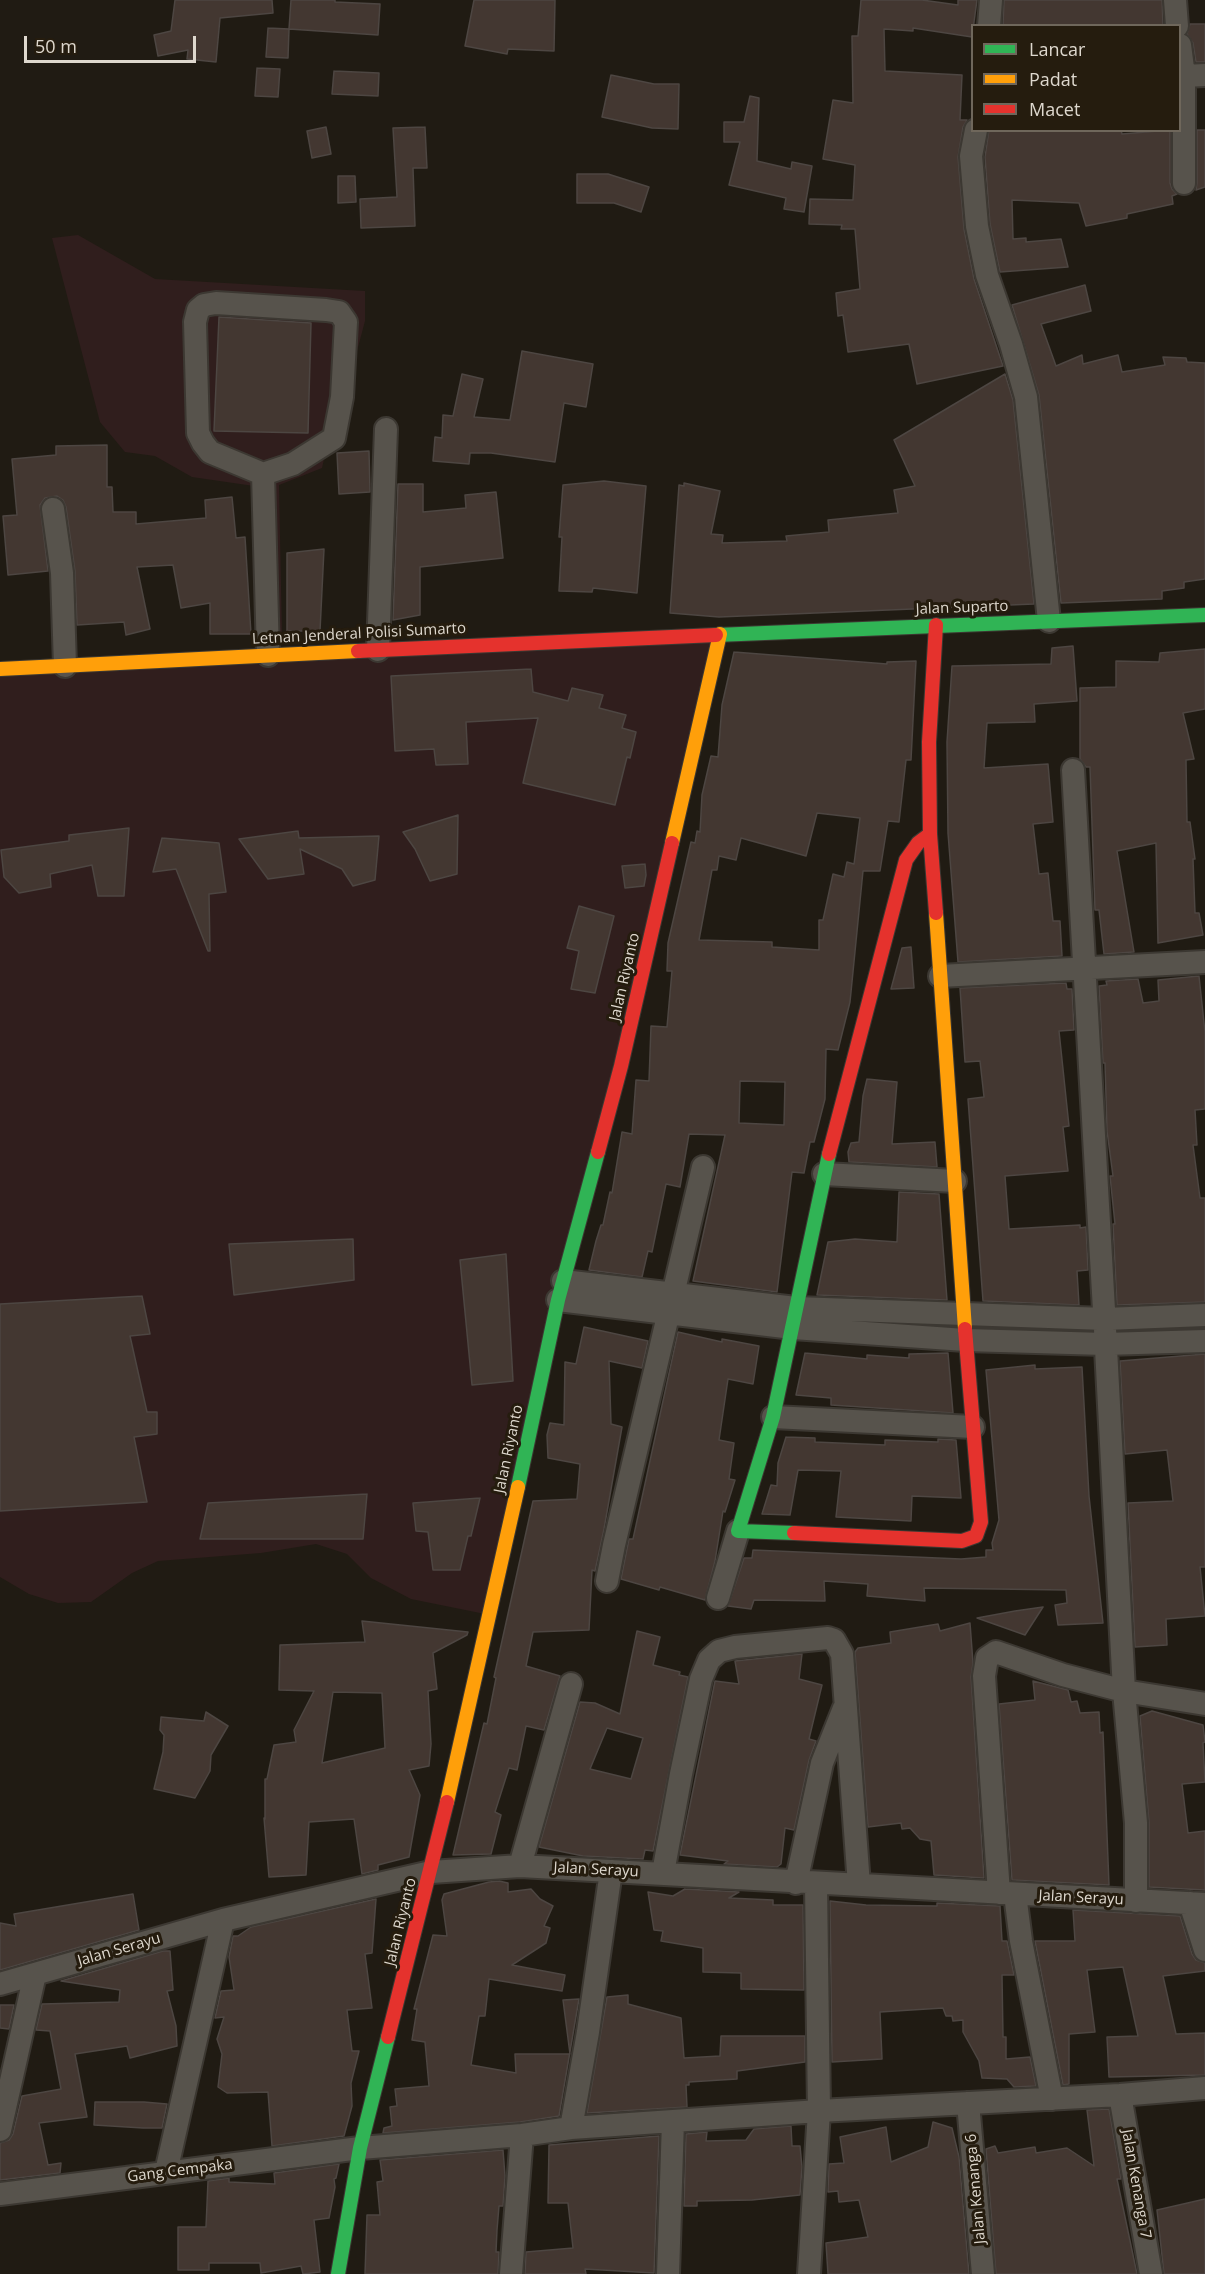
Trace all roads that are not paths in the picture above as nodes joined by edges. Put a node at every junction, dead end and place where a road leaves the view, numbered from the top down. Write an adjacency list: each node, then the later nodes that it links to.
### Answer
1 (991, 0): 3 (street)
2 (1174, 0): 4 (street)
3 (989, 24)
4 (1177, 24)
5 (1181, 51): 6 (street)
6 (1190, 76): 8 (street)
7 (976, 132): 13 (street)
8 (1184, 183)
9 (386, 429): 16 (street)
10 (263, 474): 10 (street); 17 (street)
11 (53, 509): 18 (street)
12 (1205, 615): 13 (street, Jalan Suparto)
13 (1049, 621): 14 (street, Jalan Suparto)
14 (936, 625): 15 (street, Jalan Suparto); 21 (street)
15 (720, 634): 16 (street, Letnan Jenderal Polisi Sumarto); 28 (street, Jalan Riyanto)
16 (378, 650): 17 (street, Letnan Jenderal Polisi Sumarto)
17 (268, 655): 18 (street, Letnan Jenderal Polisi Sumarto)
18 (65, 666): 19 (street, Letnan Jenderal Polisi Sumarto)
19 (0, 669)
20 (1073, 770): 23 (street)
21 (930, 834): 24 (street); 26 (street)
22 (1205, 962): 23 (street)
23 (1084, 969): 24 (street); 33 (street)
24 (940, 976): 27 (street)
25 (703, 1167): 29 (street)
26 (824, 1174): 27 (street); 32 (street)
27 (955, 1181): 30 (street)
28 (560, 1291): 29 (street); 48 (street, Jalan Riyanto)
29 (670, 1304): 32 (street); 40 (street)
30 (966, 1315): 32 (street); 33 (street); 34 (street)
31 (1205, 1315): 33 (street)
32 (794, 1318): 34 (street); 37 (street)
33 (1105, 1319): 36 (street)
34 (965, 1340): 36 (street); 38 (street)
35 (1205, 1341): 36 (street)
36 (1105, 1344): 43 (street)
37 (773, 1417): 38 (street); 39 (street)
38 (973, 1427): 39 (street)
39 (738, 1531): 41 (street)
40 (607, 1581)
41 (718, 1598)
42 (571, 1684): 46 (street)
43 (1124, 1691): 44 (street); 52 (street); 53 (street)
44 (1205, 1704)
45 (846, 1705): 49 (street); 50 (street); 51 (street)
46 (520, 1866): 47 (street, Jalan Serayu); 48 (street, Jalan Serayu)
47 (611, 1871): 49 (street, Jalan Serayu); 65 (street)
48 (431, 1872): 55 (street, Jalan Serayu); 68 (street, Jalan Riyanto)
49 (663, 1873): 50 (street, Jalan Serayu)
50 (806, 1883): 51 (street, Jalan Serayu); 63 (street)
51 (859, 1884): 52 (street, Jalan Serayu)
52 (1007, 1894): 53 (street, Jalan Serayu); 61 (street)
53 (1136, 1900): 54 (street, Jalan Serayu)
54 (1198, 1903): 56 (street)
55 (223, 1920): 57 (street, Jalan Serayu); 69 (street)
56 (1205, 1950)
57 (35, 1974): 58 (street, Jalan Serayu); 66 (street)
58 (0, 1984)
59 (1205, 2088): 60 (street, Gang Cempaka)
60 (1120, 2095): 61 (street, Gang Cempaka); 76 (street, Jalan Kenanga 7)
61 (1052, 2099): 62 (street, Gang Cempaka)
62 (968, 2103): 63 (street, Gang Cempaka); 75 (street, Jalan Kenanga 6)
63 (819, 2111): 64 (street, Gang Cempaka); 74 (street)
64 (673, 2121): 65 (street, Gang Cempaka); 73 (street)
65 (571, 2128): 67 (street, Gang Cempaka)
66 (0, 2130)
67 (522, 2135): 68 (street, Gang Cempaka); 72 (street)
68 (360, 2148): 69 (street, Gang Cempaka); 71 (street, Jalan Riyanto)
69 (166, 2172): 70 (street, Gang Cempaka)
70 (0, 2194)
71 (338, 2274)
72 (511, 2274)
73 (668, 2274)
74 (809, 2274)
75 (983, 2274)
76 (1151, 2274)

